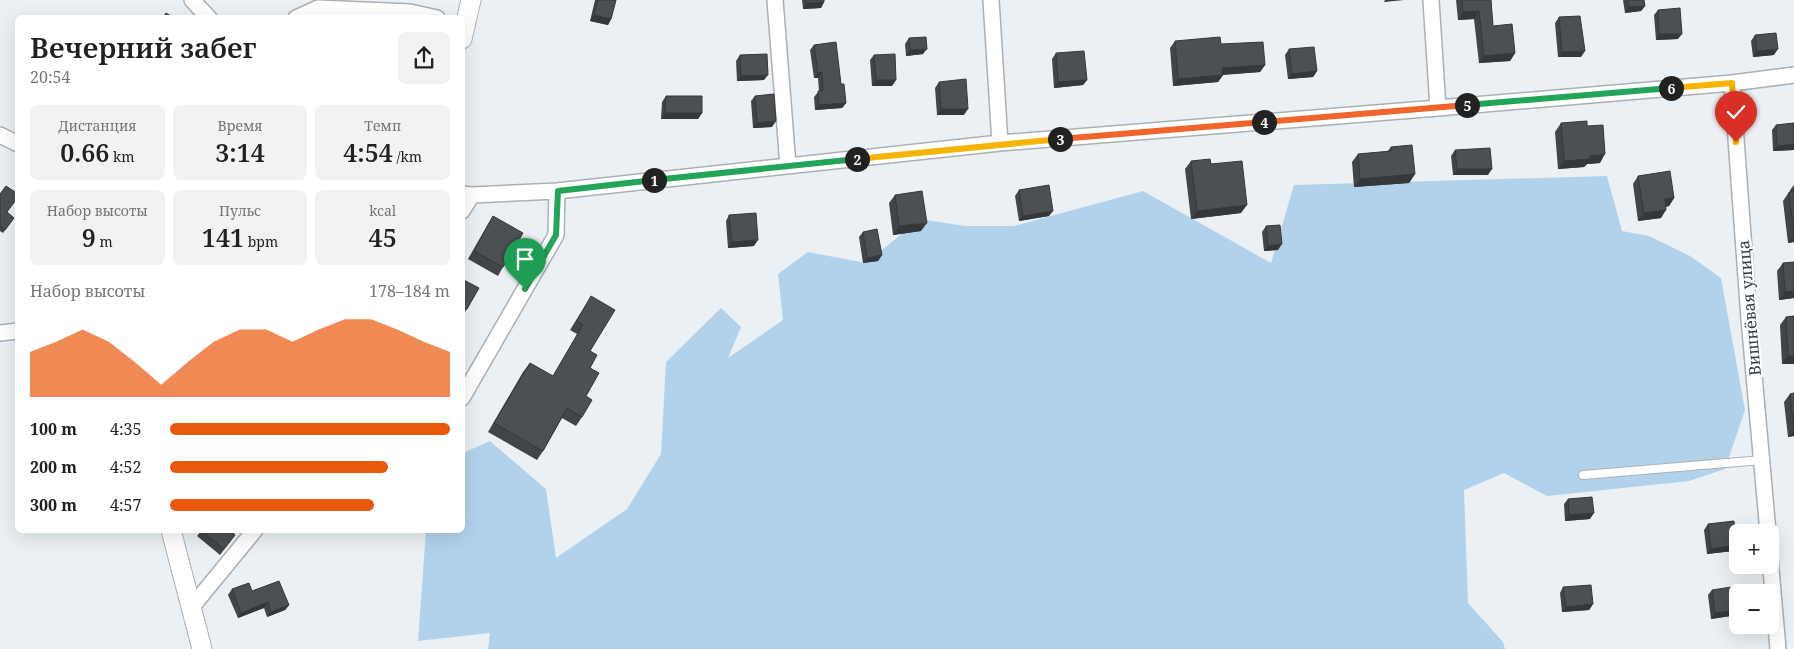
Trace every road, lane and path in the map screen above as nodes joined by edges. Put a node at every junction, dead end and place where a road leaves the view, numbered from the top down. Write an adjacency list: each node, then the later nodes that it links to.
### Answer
1 (192, 0): 7 (street)
2 (471, 0): 10 (street)
3 (775, 0): 17 (street)
4 (991, 0): 16 (street)
5 (1430, 0): 13 (street)
6 (411, 6): 8 (street); 9 (street)
7 (207, 15)
8 (303, 15)
9 (430, 15)
10 (465, 24)
11 (1794, 76): 12 (street)
12 (1732, 83): 13 (street); 23 (street, Вишнёвая улица)
13 (1438, 108): 16 (street)
14 (0, 135): 15 (street)
15 (15, 142)
16 (1000, 143): 17 (street)
17 (788, 166): 18 (street)
18 (558, 191): 19 (street); 22 (street)
19 (467, 194)
20 (15, 332): 21 (street)
21 (0, 333)
22 (465, 393)
23 (1762, 460): 24 (lane); 25 (street, Вишнёвая улица)
24 (1582, 475)
25 (1767, 524)
26 (172, 533): 29 (street)
27 (253, 533): 29 (street)
28 (1771, 574): 31 (street)
29 (191, 608): 30 (street)
30 (202, 649)
31 (1778, 649)

